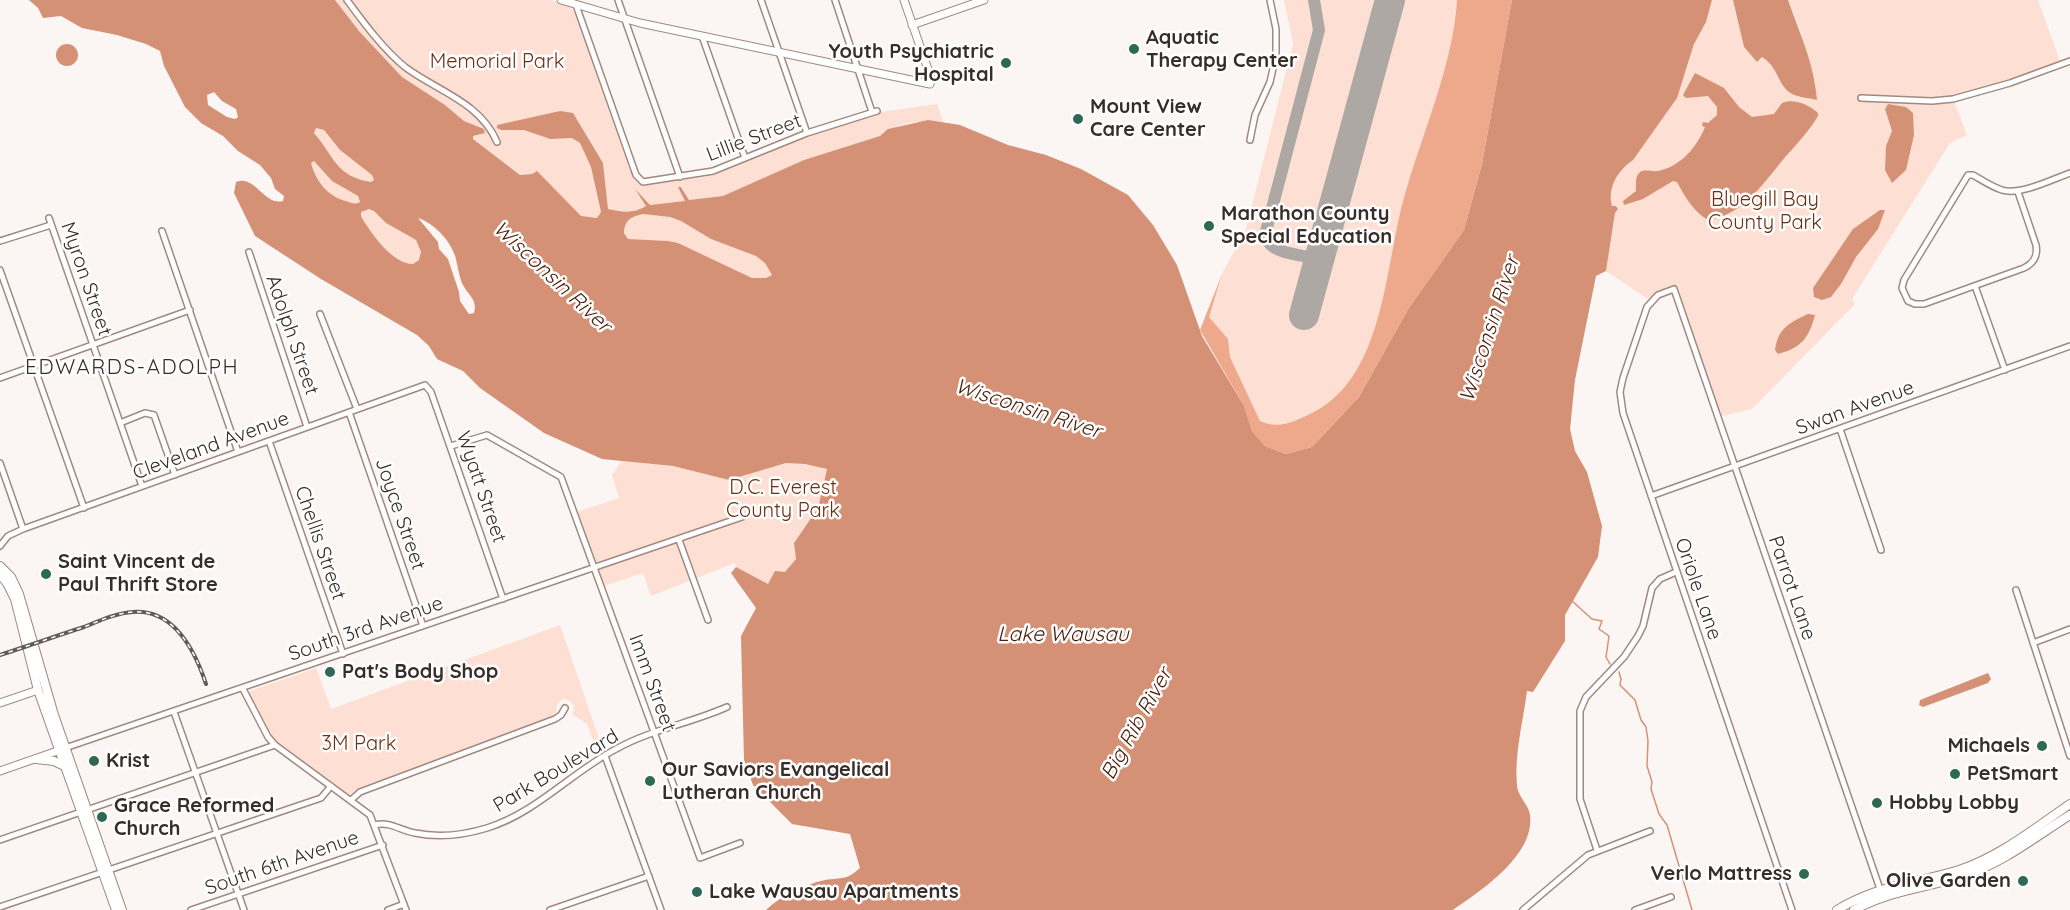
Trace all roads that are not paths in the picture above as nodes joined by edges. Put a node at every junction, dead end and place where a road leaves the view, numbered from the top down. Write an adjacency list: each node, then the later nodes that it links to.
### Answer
1 (347, 0): 19 (street)
2 (561, 0): 9 (street)
3 (762, 0): 13 (street)
4 (835, 0): 15 (street)
5 (904, 0): 11 (street)
6 (984, 0): 11 (street)
7 (1270, 0): 18 (street)
8 (620, 1): 10 (street)
9 (576, 5): 10 (street); 22 (street, Lillie Street)
10 (625, 19): 12 (street); 22 (street)
11 (912, 26): 15 (street)
12 (702, 36): 13 (street); 20 (street)
13 (779, 52): 15 (street); 17 (street)
14 (2069, 64): 16 (street)
15 (858, 69): 17 (street, Lillie Street)
16 (1861, 98)
17 (807, 133): 20 (street, Lillie Street)
18 (1250, 140)
19 (497, 142)
20 (745, 158): 22 (street, Lillie Street)
21 (2070, 173): 23 (street)
22 (680, 177)
23 (2018, 192): 30 (street); 30 (street)
24 (49, 218): 25 (street, Myron Street)
25 (51, 225): 27 (street); 34 (street, Myron Street)
26 (162, 231): 32 (street)
27 (0, 241)
28 (249, 252): 43 (street, Adolph Street)
29 (0, 270): 36 (street)
30 (1975, 286): 37 (street)
31 (1674, 289): 49 (street, Parrot Lane); 52 (street, Oriole Lane)
32 (189, 310): 34 (street); 47 (street)
33 (320, 314): 40 (street)
34 (93, 345): 36 (street); 42 (street, Myron Street)
35 (2070, 346): 37 (street, Swan Avenue)
36 (34, 366): 38 (street); 53 (street)
37 (2005, 370): 44 (street, Swan Avenue)
38 (0, 378)
39 (428, 386): 40 (street, Cleveland Avenue); 46 (street, Wyatt Street)
40 (357, 409): 41 (street, Cleveland Avenue)
41 (349, 412): 43 (street, Cleveland Avenue); 67 (street, Joyce Street)
42 (120, 423): 50 (street); 51 (street, Myron Street)
43 (307, 427): 45 (street, Cleveland Avenue)
44 (1840, 429): 49 (street, Swan Avenue); 59 (street)
45 (269, 441): 47 (street, Cleveland Avenue); 70 (street, Chellis Street)
46 (451, 446): 61 (street, Imm Street); 65 (street, Wyatt Street)
47 (238, 452): 50 (street, Cleveland Avenue)
48 (0, 464): 55 (street)
49 (1734, 467): 52 (street, Swan Avenue); 101 (street, Parrot Lane)
50 (175, 475): 51 (street, Cleveland Avenue)
51 (142, 486): 53 (street, Cleveland Avenue)
52 (1651, 496): 62 (street, Oriole Lane)
53 (84, 508): 55 (street, Cleveland Avenue)
54 (742, 517): 57 (street, South 3rd Avenue)
55 (23, 529): 56 (street, Cleveland Avenue)
56 (2, 539): 58 (street, Cleveland Avenue)
57 (679, 540): 61 (street, South 3rd Avenue); 66 (street)
58 (0, 546)
59 (1881, 550)
60 (0, 566): 77 (main road)
61 (595, 568): 65 (street, South 3rd Avenue); 78 (street, Imm Street)
62 (1676, 572): 98 (street); 115 (street, Oriole Lane)
63 (0, 575): 72 (main road)
64 (2016, 590): 69 (street)
65 (503, 599): 67 (street, South 3rd Avenue)
66 (708, 620)
67 (423, 626): 70 (street, South 3rd Avenue)
68 (2070, 629): 69 (street)
69 (2033, 643): 82 (street)
70 (343, 654): 71 (street, South 3rd Avenue)
71 (243, 689): 76 (street, South 3rd Avenue); 79 (street)
72 (38, 690): 73 (street); 77 (main road); 80 (main road)
73 (0, 703)
74 (727, 707): 78 (street, Park Boulevard)
75 (565, 708): 88 (street)
76 (174, 712): 80 (street, South 3rd Avenue); 86 (street)
77 (54, 715): 80 (main road)
78 (654, 734): 81 (street, Park Boulevard); 96 (street, Imm Street)
79 (275, 745): 86 (street); 87 (street)
80 (62, 750): 83 (street, South 3rd Avenue); 84 (main road); 90 (main road)
81 (605, 756): 92 (street, Park Boulevard); 100 (street)
82 (2070, 756)
83 (36, 759): 84 (main road); 85 (street, South 3rd Avenue)
84 (64, 766): 90 (main road)
85 (0, 771)
86 (196, 773): 90 (street); 94 (street)
87 (331, 786): 88 (street); 94 (street)
88 (351, 800): 92 (street)
89 (2070, 804): 101 (main road)
90 (85, 812): 95 (street); 99 (main road)
91 (2070, 815): 101 (main road)
92 (375, 825): 97 (street)
93 (1650, 831): 98 (street)
94 (217, 834): 99 (street); 102 (street)
95 (0, 840)
96 (740, 843)
97 (383, 845): 102 (street, South 6th Avenue); 104 (street)
98 (1597, 850): 113 (street)
99 (106, 871): 105 (street); 106 (main road); 107 (main road)
100 (649, 876): 111 (street); 112 (street)
101 (1882, 893): 116 (main road); 117 (main road)
102 (238, 894): 108 (street, South 6th Avenue); 109 (street)
103 (1671, 897): 114 (street)
104 (405, 907): 110 (street)
105 (0, 908)
106 (116, 910)
107 (122, 910)
108 (191, 910)
109 (244, 910)
110 (388, 910)
111 (550, 910)
112 (661, 910)
113 (1523, 910)
114 (1635, 910)
115 (1792, 910)
116 (1837, 910)
117 (1854, 910)

